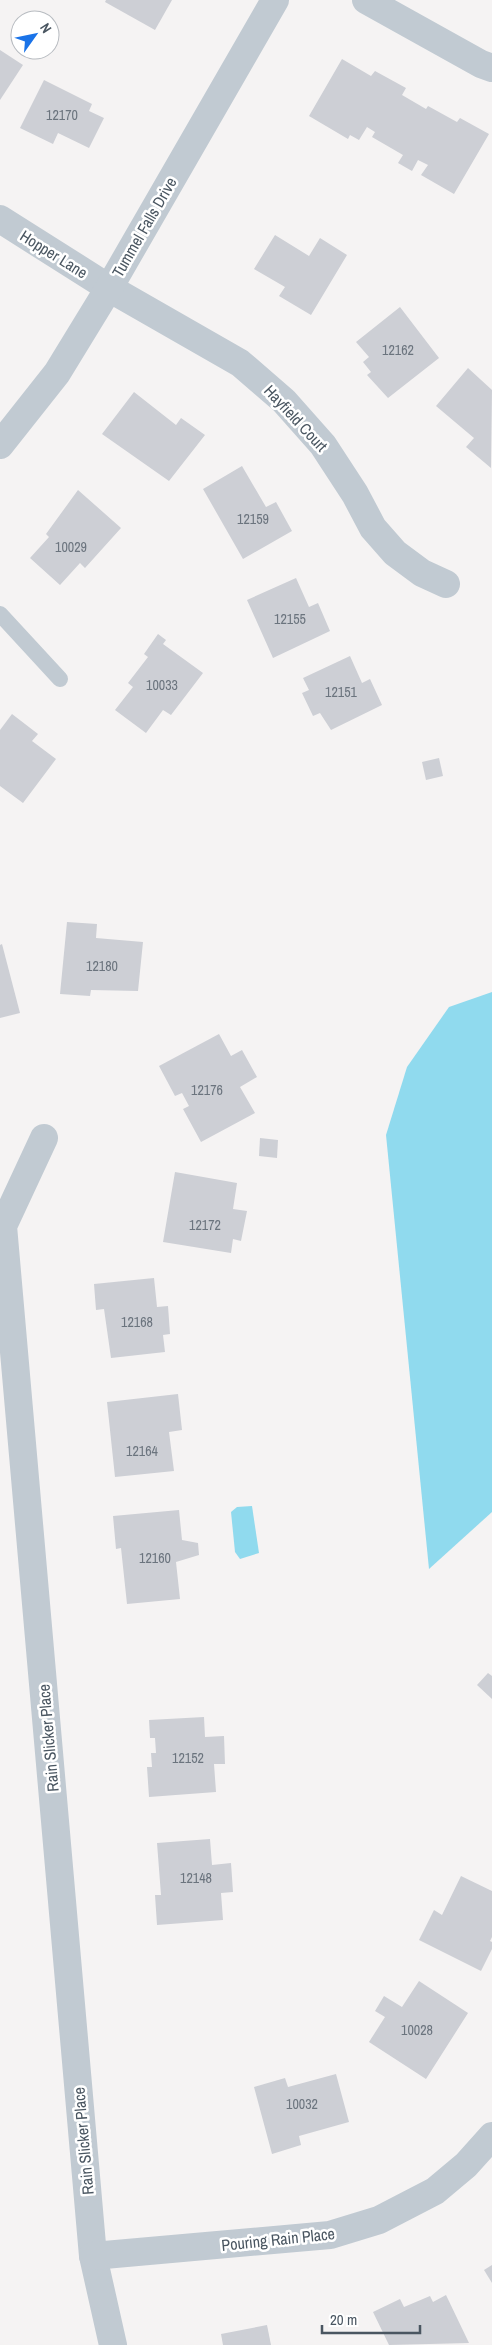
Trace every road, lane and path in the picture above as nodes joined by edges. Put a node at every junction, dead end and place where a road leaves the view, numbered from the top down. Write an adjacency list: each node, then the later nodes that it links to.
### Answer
1 (274, 0): 5 (street, Tummel Falls Drive)
2 (366, 0): 3 (street)
3 (492, 68)
4 (0, 219): 5 (street, Hopper Lane)
5 (109, 288): 6 (street, Tummel Falls Drive); 7 (street, Hayfield Court)
6 (0, 445)
7 (446, 584)
8 (0, 614): 9 (lane)
9 (60, 679)
10 (44, 1138): 12 (street, Rain Slicker Place)
11 (492, 2136): 12 (street, Pouring Rain Place)
12 (93, 2256): 13 (street, Rain Slicker Place)
13 (113, 2345)

